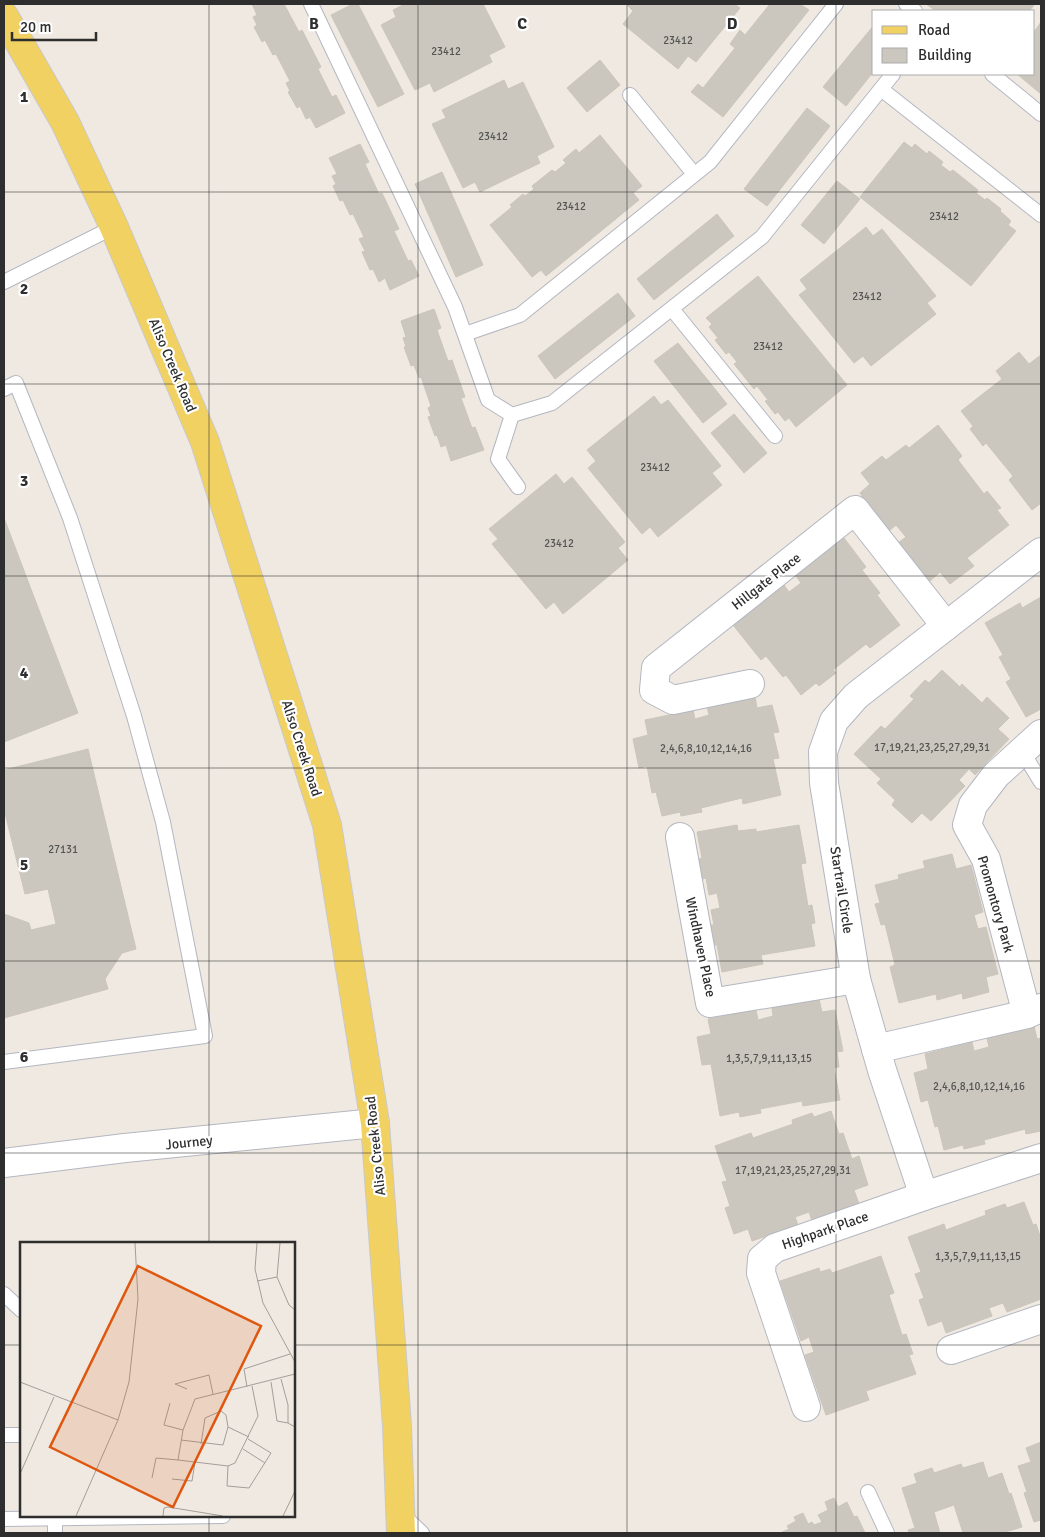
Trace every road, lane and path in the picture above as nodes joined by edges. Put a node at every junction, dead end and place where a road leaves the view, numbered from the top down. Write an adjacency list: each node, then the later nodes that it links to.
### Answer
1 (311, 4): 14 (lane)
2 (836, 4): 9 (lane)
3 (4, 16): 11 (main road, Aliso Creek Road)
4 (892, 75): 6 (lane)
5 (993, 75): 8 (lane)
6 (881, 89): 10 (lane); 13 (lane)
7 (630, 95): 9 (lane)
8 (1041, 114)
9 (694, 174): 14 (lane)
10 (1041, 214)
11 (114, 227): 12 (lane); 29 (main road, Aliso Creek Road)
12 (4, 282)
13 (672, 309): 16 (lane); 17 (lane)
14 (466, 334): 16 (lane)
15 (4, 389): 28 (lane)
16 (512, 415): 18 (lane)
17 (775, 436)
18 (518, 487)
19 (1041, 552): 20 (street, Startrail Circle)
20 (946, 626): 21 (street, Hillgate Place); 25 (street, Startrail Circle)
21 (750, 684)
22 (1032, 742): 23 (lane); 26 (street, Promontory Park)
23 (1041, 782)
24 (680, 837): 25 (street, Windhaven Place)
25 (856, 979): 27 (street, Startrail Circle)
26 (1034, 1011): 27 (street, Promontory Park)
27 (876, 1049): 32 (street, Startrail Circle)
28 (4, 1062)
29 (375, 1123): 31 (street, Journey); 44 (main road, Aliso Creek Road)
30 (1041, 1158): 32 (street)
31 (4, 1164)
32 (924, 1196): 37 (street, Highpark Place)
33 (4, 1294): 34 (lane)
34 (20, 1309)
35 (1041, 1319): 36 (street)
36 (951, 1350)
37 (806, 1407)
38 (4, 1435): 39 (lane)
39 (20, 1435)
40 (868, 1492): 47 (lane)
41 (139, 1517): 42 (lane)
42 (55, 1518): 43 (lane); 45 (lane)
43 (4, 1519)
44 (401, 1523): 46 (lane)
45 (55, 1533)
46 (422, 1533)
47 (887, 1533)

